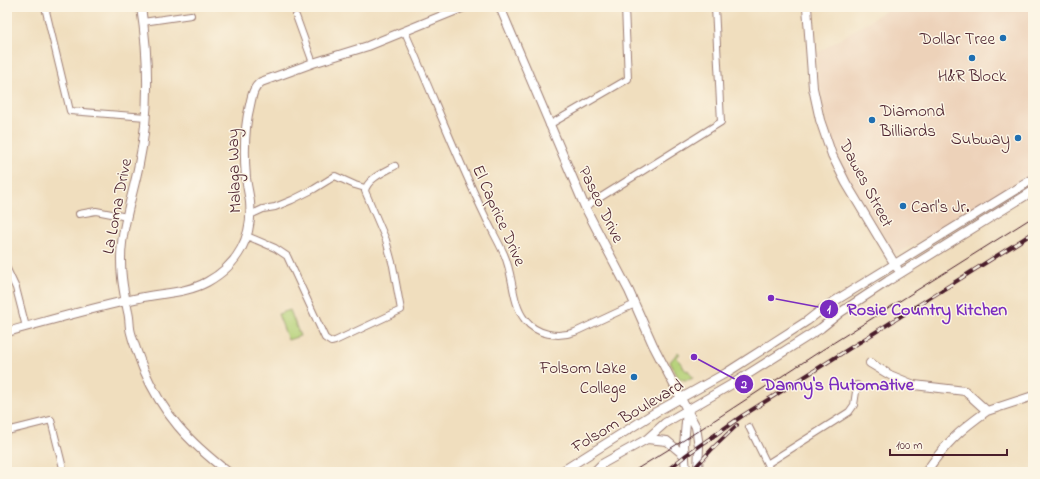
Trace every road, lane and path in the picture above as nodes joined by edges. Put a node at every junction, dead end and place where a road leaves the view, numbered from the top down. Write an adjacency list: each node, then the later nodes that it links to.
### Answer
1 (45, 7): 13 (street)
2 (141, 7): 10 (street, La Loma Drive)
3 (464, 7): 11 (street, Malaga Way)
4 (500, 7): 14 (street, Paseo Drive)
5 (625, 7): 14 (street)
6 (715, 7): 19 (street)
7 (807, 7): 24 (street, Dawes Street)
8 (191, 15): 10 (street)
9 (296, 16): 12 (street)
10 (143, 22): 13 (street, La Loma Drive)
11 (405, 32): 12 (street, Malaga Way); 28 (street, El Caprice Drive)
12 (312, 63): 21 (street, Malaga Way)
13 (146, 117): 22 (street, La Loma Drive)
14 (549, 124): 19 (street, Paseo Drive)
15 (395, 166): 17 (street)
16 (1033, 179): 24 (street, Folsom Boulevard)
17 (365, 188): 21 (street); 23 (street)
18 (1033, 191): 26 (street, Folsom Boulevard)
19 (585, 207): 28 (street, Paseo Drive)
20 (79, 214): 22 (street)
21 (250, 215): 23 (street, Malaga Way)
22 (127, 216): 27 (street, La Loma Drive)
23 (247, 236): 27 (street, Malaga Way)
24 (895, 265): 26 (street, Dawes Street); 34 (street, Folsom Boulevard)
25 (7, 269): 29 (street)
26 (900, 274): 35 (street, Folsom Boulevard)
27 (126, 302): 29 (street, Malaga Way); 43 (street, La Loma Drive)
28 (635, 304): 34 (street, Paseo Drive)
29 (26, 327): 30 (street, Malaga Way)
30 (7, 332)
31 (870, 363): 36 (street)
32 (857, 385): 41 (street)
33 (1033, 396): 36 (street)
34 (681, 399): 35 (street, Paseo Drive); 44 (street, Folsom Boulevard)
35 (687, 410): 39 (street, Folsom Boulevard); 40 (street); 47 (street, Paseo Drive)
36 (987, 411): 49 (street)
37 (749, 427): 41 (street)
38 (7, 431): 42 (street)
39 (647, 439): 40 (street); 45 (street, Folsom Boulevard)
40 (685, 456): 46 (street)
41 (767, 464): 48 (street)
42 (64, 472)
43 (228, 472)
44 (561, 472)
45 (594, 472)
46 (686, 472)
47 (698, 472)
48 (771, 472)
49 (926, 472)

